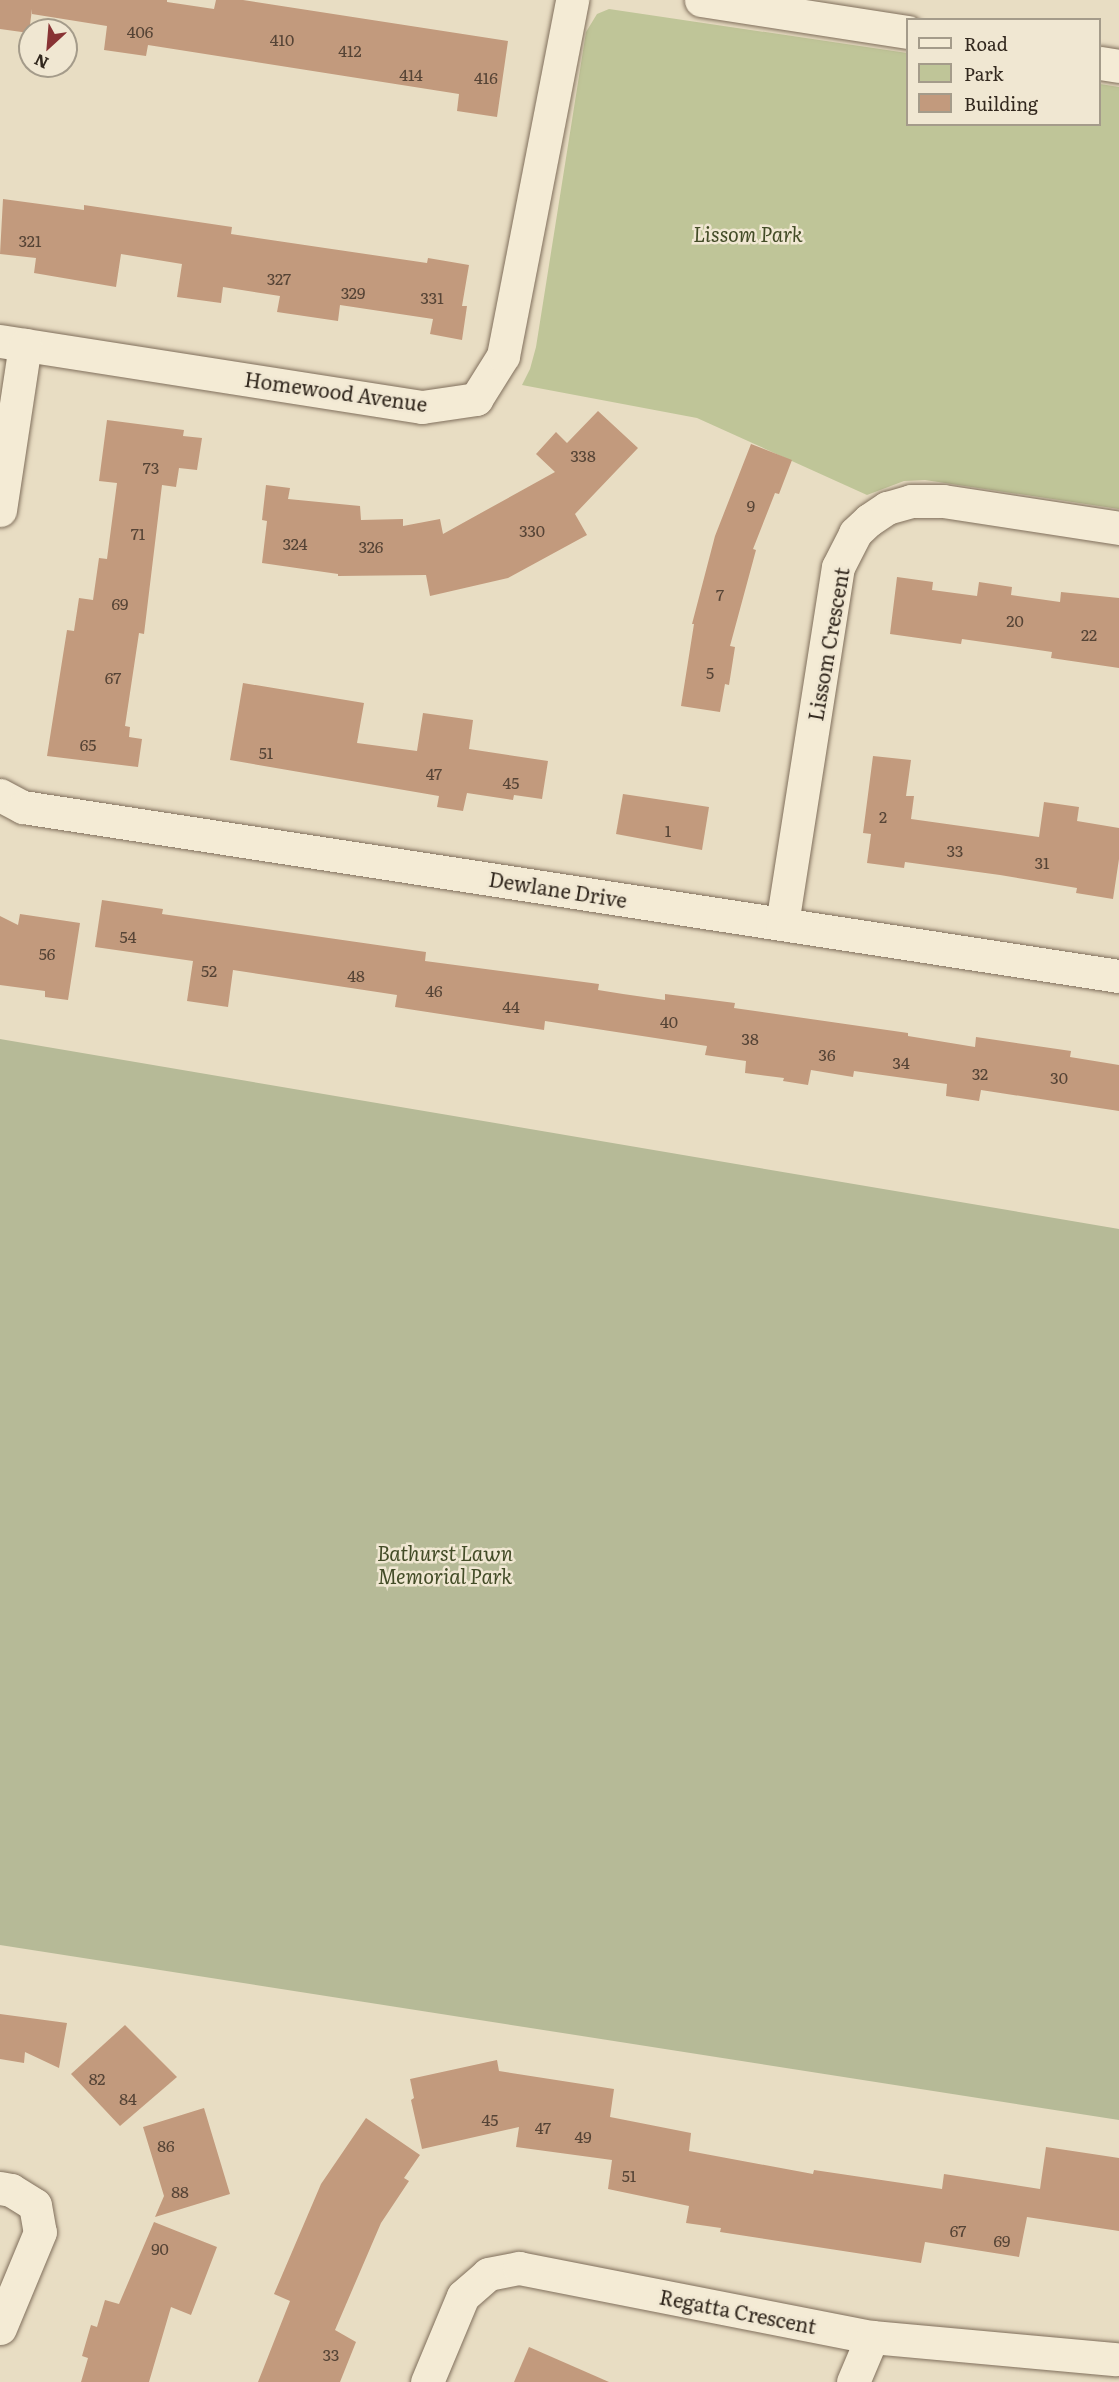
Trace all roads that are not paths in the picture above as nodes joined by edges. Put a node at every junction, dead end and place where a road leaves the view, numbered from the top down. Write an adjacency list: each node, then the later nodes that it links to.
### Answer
1 (572, 0): 6 (street, Homewood Avenue)
2 (701, 0): 3 (street)
3 (906, 32)
4 (1101, 63): 5 (street)
5 (1119, 66)
6 (13, 343): 7 (street)
7 (0, 510)
8 (1119, 528): 10 (street, Lissom Crescent)
9 (0, 795): 10 (street, Dewlane Drive)
10 (782, 924): 11 (street, Dewlane Drive)
11 (1119, 976)
12 (0, 2188): 13 (street)
13 (0, 2328)
14 (872, 2337): 15 (street, Regatta Crescent); 16 (street, Regatta Crescent); 17 (street)
15 (1116, 2359)
16 (427, 2382)
17 (853, 2382)

